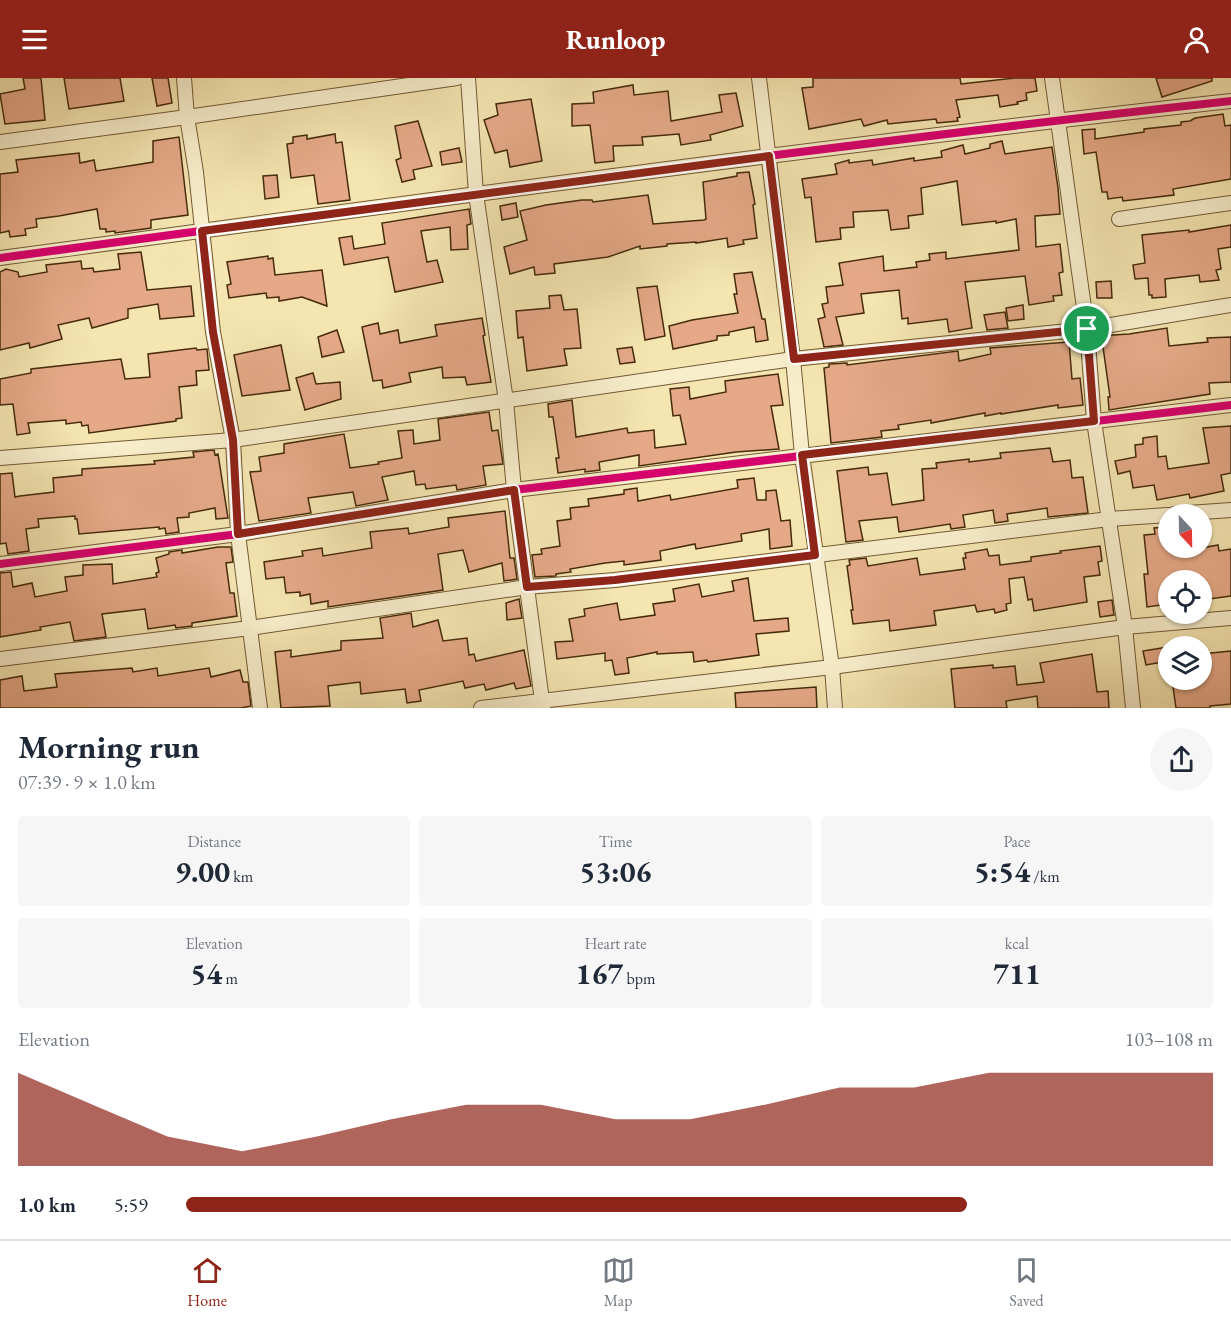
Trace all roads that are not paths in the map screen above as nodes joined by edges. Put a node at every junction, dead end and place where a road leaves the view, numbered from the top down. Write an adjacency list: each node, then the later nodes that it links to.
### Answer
1 (184, 78): 7 (street)
2 (457, 78): 7 (street)
3 (468, 78): 11 (street)
4 (759, 78): 10 (street)
5 (1052, 78): 8 (street)
6 (1231, 101): 8 (street)
7 (187, 117): 9 (street); 14 (street)
8 (1059, 120): 10 (street); 17 (street)
9 (0, 142)
10 (769, 156): 11 (street); 18 (street)
11 (476, 194): 14 (street); 19 (street)
12 (1231, 203): 13 (street)
13 (1119, 219)
14 (202, 231): 15 (street); 22 (street)
15 (0, 258)
16 (1231, 305): 17 (street)
17 (1087, 329): 18 (street); 21 (street)
18 (794, 359): 19 (street); 23 (street)
19 (506, 401): 22 (street); 25 (street)
20 (1231, 405): 21 (street)
21 (1094, 421): 23 (street); 29 (street)
22 (233, 440): 24 (street); 30 (street)
23 (802, 455): 25 (street); 31 (street)
24 (0, 458)
25 (514, 490): 30 (street); 33 (street)
26 (1231, 510): 27 (street)
27 (1212, 511)
28 (1158, 516): 29 (street)
29 (1109, 519): 31 (street); 35 (street)
30 (238, 534): 32 (street); 36 (street)
31 (815, 555): 33 (street); 38 (street)
32 (0, 564)
33 (527, 587): 36 (street); 39 (street)
34 (1231, 618): 35 (street)
35 (1125, 627): 38 (street); 43 (street)
36 (250, 628): 37 (street); 40 (street)
37 (0, 658)
38 (832, 667): 39 (street); 42 (street)
39 (542, 704): 41 (street)
40 (260, 708)
41 (481, 708)
42 (835, 708)
43 (1133, 708)

